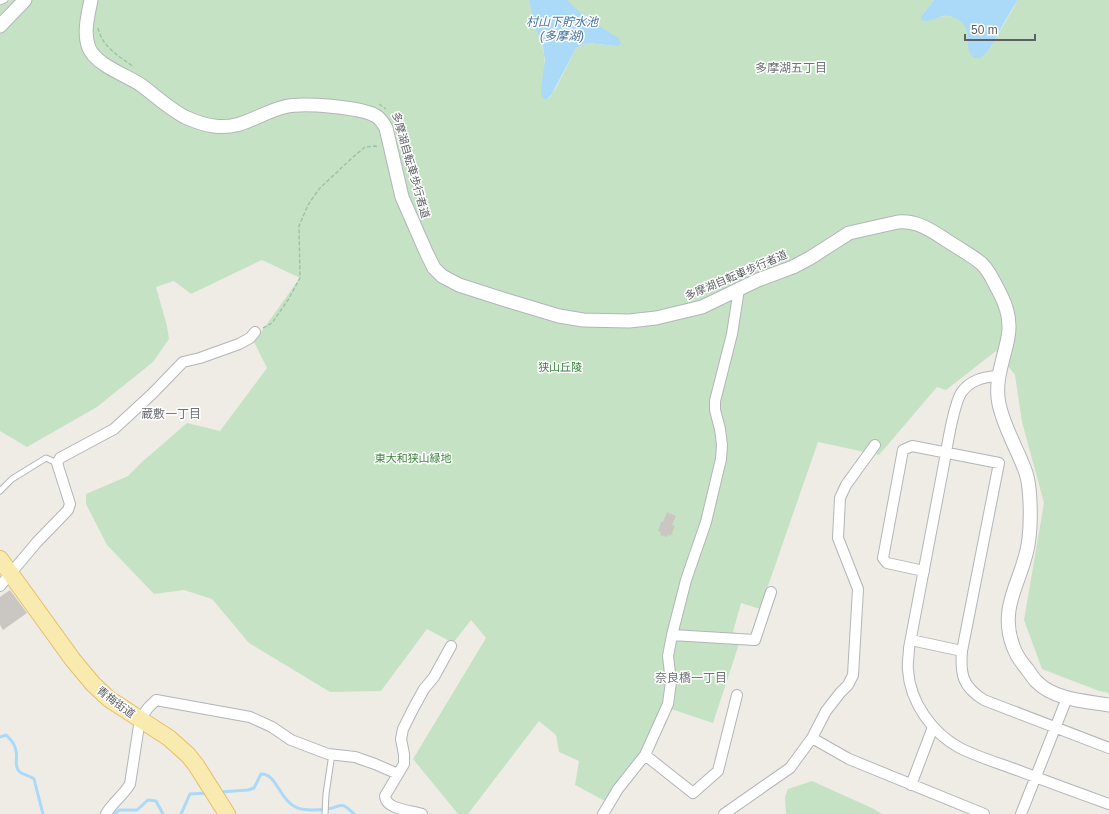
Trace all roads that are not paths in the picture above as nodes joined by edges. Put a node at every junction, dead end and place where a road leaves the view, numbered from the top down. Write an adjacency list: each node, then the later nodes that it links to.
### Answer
1 (5, 0): 4 (lane)
2 (25, 0): 5 (street)
3 (91, 0): 6 (street)
4 (0, 2)
5 (0, 26)
6 (739, 289): 8 (street); 18 (street)
7 (254, 332): 11 (street)
8 (998, 376): 10 (street); 23 (street)
9 (875, 446): 28 (street)
10 (946, 453): 14 (street); 14 (street); 21 (street)
11 (57, 463): 12 (lane); 15 (street)
12 (0, 491)
13 (0, 559): 15 (main road, 青梅街道)
14 (924, 571): 19 (street)
15 (11, 573): 16 (street); 25 (main road, 青梅街道)
16 (0, 586)
17 (771, 592): 18 (street)
18 (672, 635): 31 (street)
19 (911, 640): 21 (street); 27 (street)
20 (451, 646): 32 (street)
21 (962, 651): 26 (street)
22 (737, 695): 31 (street)
23 (1066, 698): 24 (street); 26 (street)
24 (1109, 705)
25 (140, 719): 30 (street); 36 (street); 37 (main road, 青梅街道)
26 (1055, 727): 29 (street); 33 (street)
27 (933, 728): 33 (street); 34 (street)
28 (812, 738): 34 (street); 41 (street)
29 (1109, 748)
30 (332, 754): 32 (street); 38 (lane)
31 (645, 755): 40 (street)
32 (398, 774): 39 (street)
33 (1035, 777): 35 (street); 43 (street)
34 (911, 785): 42 (street)
35 (1109, 804)
36 (106, 814)
37 (227, 814)
38 (325, 814)
39 (422, 814)
40 (603, 814)
41 (724, 814)
42 (984, 814)
43 (1021, 814)

